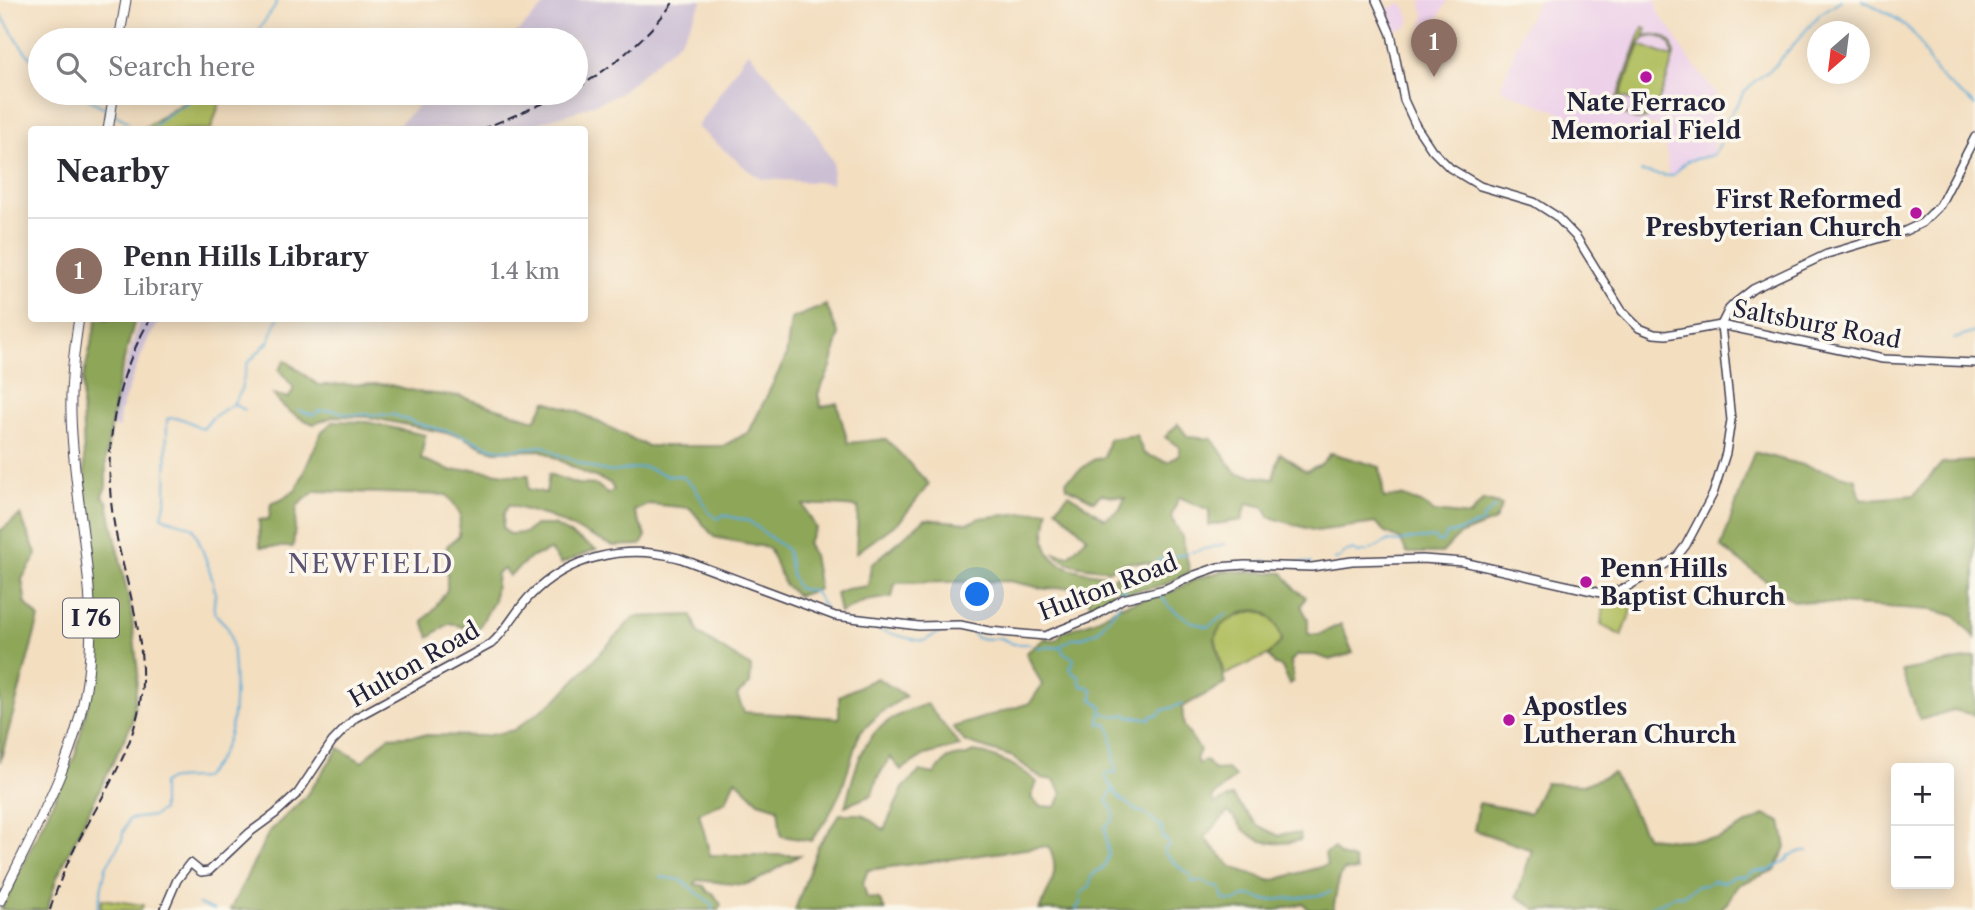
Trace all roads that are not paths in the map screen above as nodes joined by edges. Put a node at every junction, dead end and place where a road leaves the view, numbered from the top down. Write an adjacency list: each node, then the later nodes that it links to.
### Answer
1 (126, 0): 4 (highway)
2 (131, 0): 5 (highway)
3 (1376, 0): 13 (main road, Saltsburg Road)
4 (121, 28)
5 (126, 28)
6 (108, 105): 8 (highway)
7 (111, 105): 9 (highway)
8 (105, 126)
9 (106, 126)
10 (1975, 137): 13 (main road)
11 (76, 322): 15 (highway, I 76)
12 (77, 322): 16 (highway, I 76)
13 (1721, 324): 14 (main road, Saltsburg Road); 17 (main road, Hulton Road)
14 (1975, 363)
15 (0, 890)
16 (0, 901)
17 (164, 910)

